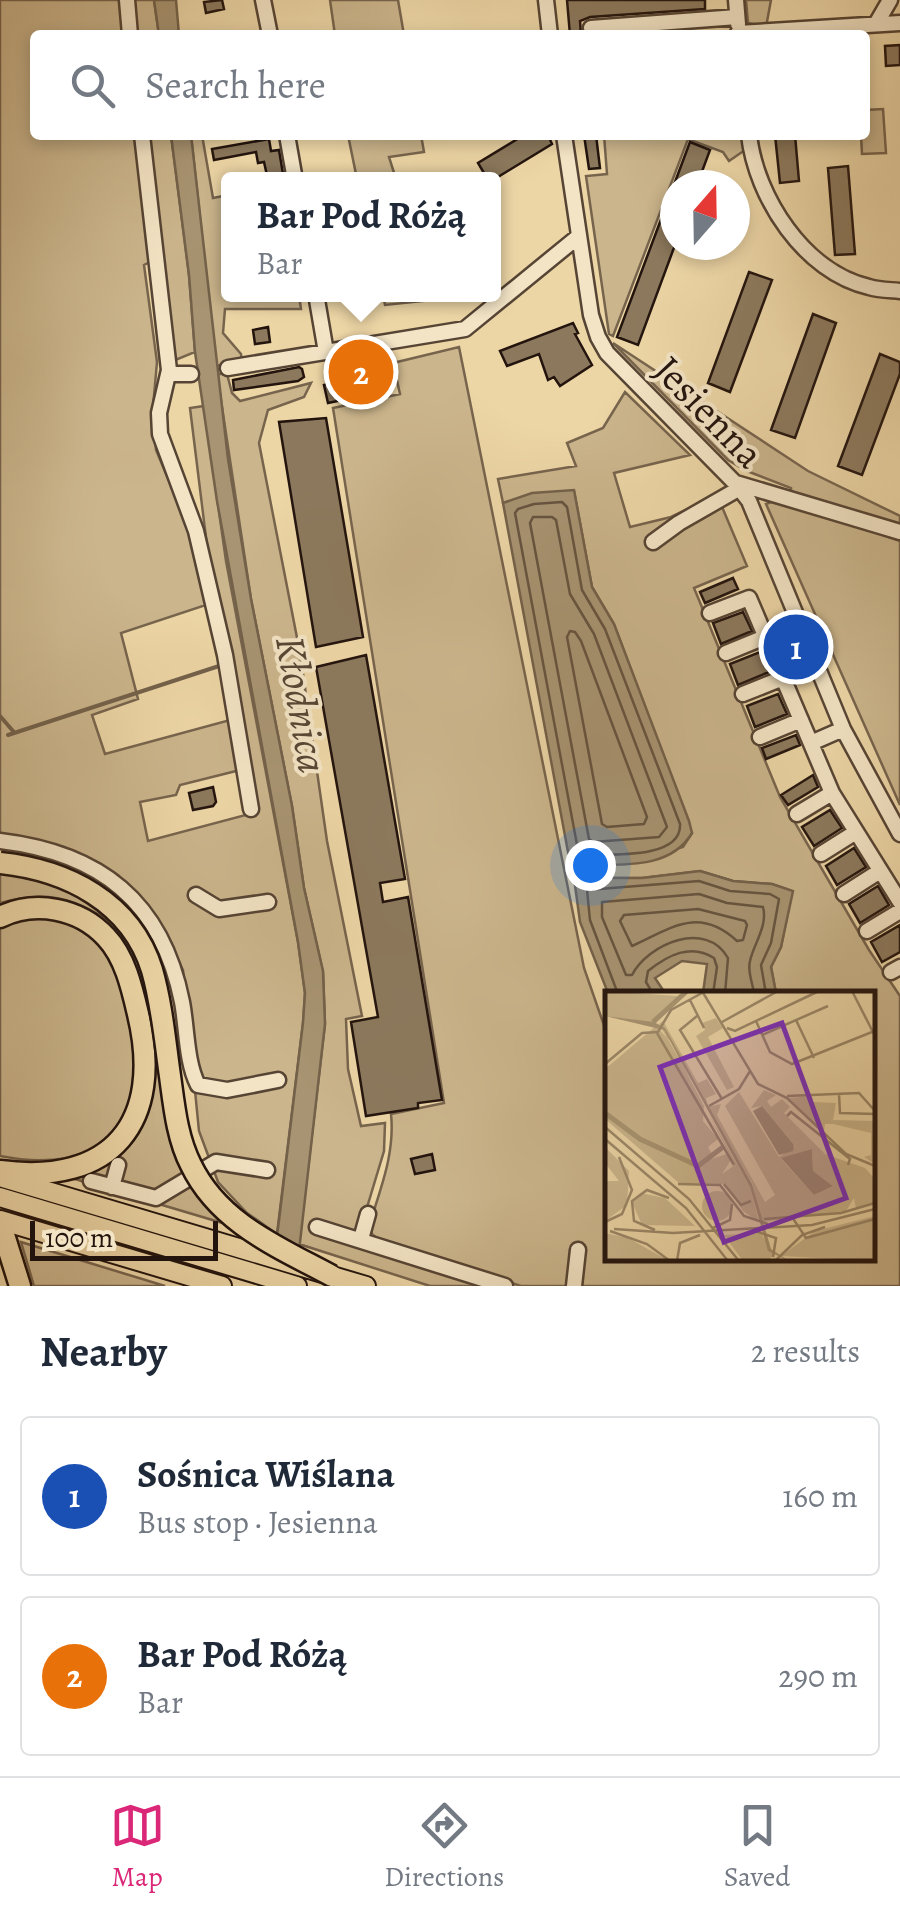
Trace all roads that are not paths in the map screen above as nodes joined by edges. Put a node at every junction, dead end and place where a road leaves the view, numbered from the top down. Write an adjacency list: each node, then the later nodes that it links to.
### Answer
1 (126, 0): 11 (street)
2 (263, 0): 12 (street)
3 (546, 0): 13 (street)
4 (736, 0): 7 (street)
5 (890, 0): 8 (street)
6 (900, 4): 8 (street)
7 (738, 17): 10 (street); 14 (street)
8 (878, 21): 9 (street); 15 (street)
9 (900, 23)
10 (591, 28)
11 (129, 30)
12 (269, 30)
13 (549, 30)
14 (739, 30)
15 (782, 30)
16 (143, 140): 28 (street)
17 (288, 140): 20 (street)
18 (565, 140): 21 (street, Jesienna)
19 (750, 140): 22 (street)
20 (294, 172)
21 (579, 236): 23 (street); 30 (street, Jesienna)
22 (900, 291)
23 (501, 299)
24 (317, 302): 26 (street)
25 (497, 302): 26 (street)
26 (326, 352): 27 (street)
27 (228, 368)
28 (169, 370): 29 (street); 43 (street)
29 (191, 374)
30 (738, 485): 31 (street); 32 (street); 39 (street, Jesienna)
31 (900, 532)
32 (654, 542)
33 (710, 613): 34 (street)
34 (765, 636): 35 (street); 36 (street)
35 (726, 653)
36 (783, 678): 37 (street); 38 (street)
37 (743, 694)
38 (801, 720): 40 (street); 41 (street)
39 (843, 729): 41 (street); 46 (street, Jesienna)
40 (760, 737)
41 (811, 743): 42 (street)
42 (832, 793): 44 (street); 45 (street)
43 (251, 810)
44 (797, 814)
45 (856, 832): 48 (street); 50 (street)
46 (900, 834)
47 (0, 841): 60 (street)
48 (821, 854)
49 (0, 862): 72 (highway, bridge)
50 (880, 870): 51 (street); 54 (street)
51 (844, 894)
52 (207, 895): 53 (street)
53 (268, 902)
54 (900, 902)
55 (900, 910): 57 (street)
56 (0, 917): 63 (highway)
57 (866, 931)
58 (248, 1068): 60 (street)
59 (278, 1080): 60 (street)
60 (254, 1084)
61 (118, 1166): 65 (street)
62 (267, 1170): 65 (street)
63 (0, 1174): 72 (main road, bridge)
64 (92, 1180): 65 (street)
65 (112, 1186)
66 (0, 1197): 75 (main road)
67 (368, 1214): 70 (street)
68 (0, 1221): 73 (highway); 74 (main road)
69 (316, 1227): 70 (street)
70 (361, 1239): 77 (street)
71 (578, 1250): 78 (street)
72 (332, 1276): 76 (main road)
73 (20, 1286)
74 (222, 1286)
75 (297, 1286)
76 (366, 1286)
77 (503, 1286)
78 (574, 1286)

